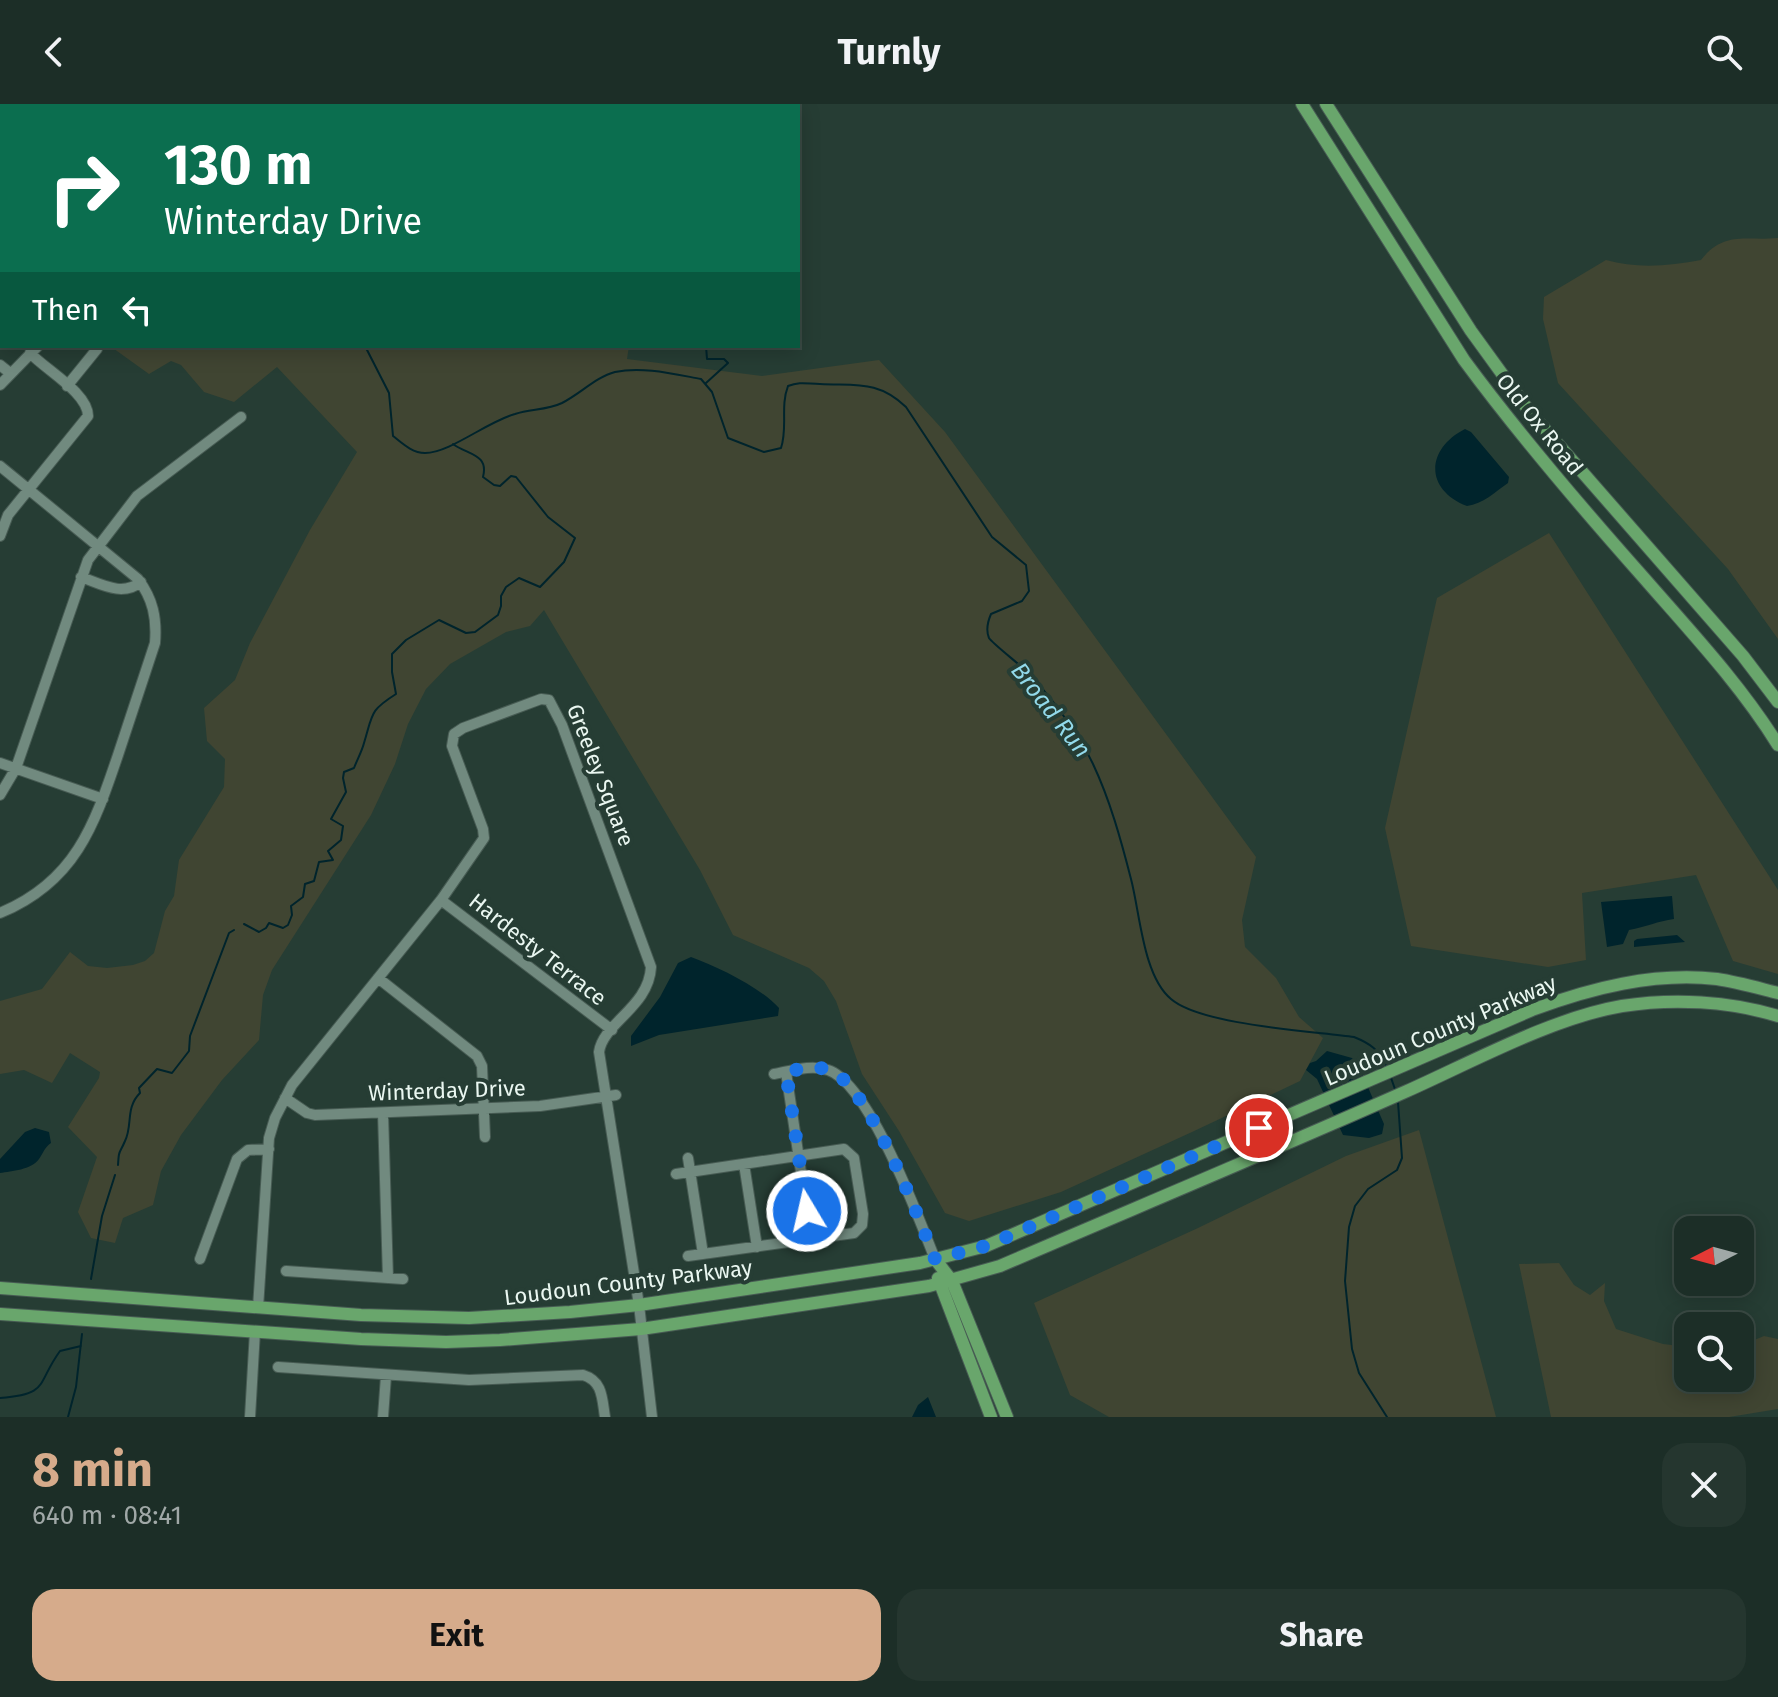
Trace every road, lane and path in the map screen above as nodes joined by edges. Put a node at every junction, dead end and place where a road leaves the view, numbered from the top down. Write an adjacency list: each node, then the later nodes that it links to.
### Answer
1 (1302, 104): 17 (main road, Old Ox Road)
2 (1326, 104): 16 (main road, Old Ox Road)
3 (97, 349): 8 (street)
4 (34, 350): 6 (street); 8 (street)
5 (0, 365): 6 (street)
6 (10, 373): 7 (street)
7 (0, 385)
8 (67, 386): 11 (street)
9 (241, 417): 13 (street)
10 (0, 466): 11 (street)
11 (28, 489): 12 (street); 13 (street)
12 (0, 536)
13 (97, 545): 14 (street); 15 (street)
14 (81, 577): 15 (street); 19 (street)
15 (141, 582): 21 (street)
16 (1778, 702)
17 (1778, 745)
18 (0, 763): 19 (street)
19 (16, 768): 20 (street); 21 (street)
20 (0, 795)
21 (103, 799): 23 (street)
22 (441, 900): 24 (street, Greeley Square); 27 (street, Hardesty Terrace); 27 (street, Greeley Square)
23 (0, 913)
24 (378, 978): 31 (street, Greeley Square); 32 (street)
25 (1778, 993): 46 (main road, Loudoun County Parkway)
26 (1778, 1016): 50 (main road, Loudoun County Parkway)
27 (612, 1030): 30 (street, Greeley Square)
28 (786, 1072): 29 (street); 36 (street); 46 (street)
29 (774, 1074)
30 (610, 1096): 32 (street, Winterday Drive); 53 (street, Greeley Square)
31 (285, 1098): 33 (street, Winterday Drive); 35 (street, Greeley Square)
32 (484, 1108): 33 (street, Winterday Drive); 34 (street)
33 (383, 1113): 48 (street)
34 (485, 1137)
35 (269, 1149): 45 (street); 54 (street, Greeley Square)
36 (798, 1156): 38 (street); 41 (street); 41 (street)
37 (688, 1158): 39 (street)
38 (744, 1164): 39 (street); 42 (street)
39 (691, 1171): 40 (street); 43 (street)
40 (676, 1174)
41 (811, 1239): 42 (street)
42 (757, 1247): 43 (street)
43 (703, 1254): 44 (street)
44 (688, 1256)
45 (200, 1259)
46 (935, 1259): 50 (main road); 51 (main road); 53 (main road, Loudoun County Parkway)
47 (286, 1271): 48 (street)
48 (388, 1278): 49 (street)
49 (403, 1279)
50 (952, 1281): 51 (main road, Loudoun County Parkway); 65 (main road)
51 (938, 1284): 56 (main road, Loudoun County Parkway); 64 (main road)
52 (0, 1288): 54 (main road, Loudoun County Parkway)
53 (639, 1305): 54 (main road, Loudoun County Parkway); 56 (street, Greeley Square)
54 (258, 1308)
55 (0, 1314): 57 (main road, Loudoun County Parkway)
56 (641, 1329): 57 (main road, Loudoun County Parkway); 63 (street, Greeley Square)
57 (255, 1331): 60 (street)
58 (278, 1367): 59 (street)
59 (386, 1376): 61 (street); 62 (street)
60 (250, 1417)
61 (383, 1417)
62 (605, 1417)
63 (652, 1417)
64 (991, 1417)
65 (1007, 1417)

